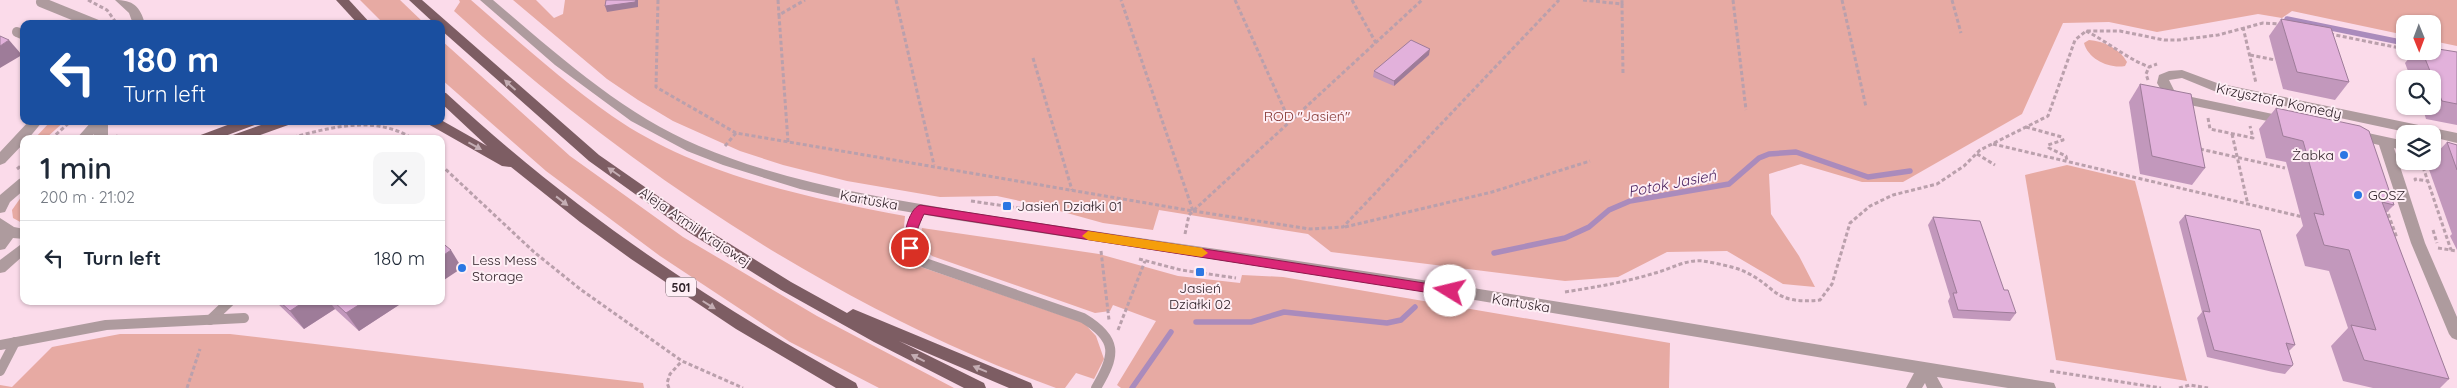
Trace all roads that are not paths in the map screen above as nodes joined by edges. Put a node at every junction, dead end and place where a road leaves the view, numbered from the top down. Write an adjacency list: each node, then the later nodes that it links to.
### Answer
1 (44, 0): 6 (lane)
2 (121, 0): 7 (street)
3 (342, 0): 8 (main road)
4 (415, 0): 9 (main road, Aleja Armii Krajowej, one-way to 4)
5 (486, 0): 33 (street, Kartuska)
6 (85, 20)
7 (138, 20)
8 (361, 20)
9 (438, 20)
10 (445, 26): 38 (main road, Aleja Armii Krajowej, one-way to 10)
11 (445, 100): 30 (main road, 501)
12 (33, 125): 19 (street)
13 (97, 125): 20 (street)
14 (241, 125): 21 (main road)
15 (275, 125): 22 (main road)
16 (439, 125): 30 (main road, one-way to 30)
17 (2302, 125): 23 (street, Krzysztofa Komedy)
18 (2339, 132): 25 (street, Krzysztofa Komedy)
19 (24, 135)
20 (86, 135)
21 (213, 135)
22 (246, 135)
23 (2457, 138)
24 (20, 139): 29 (street)
25 (2385, 142): 26 (street, Krzysztofa Komedy); 42 (street)
26 (2396, 144)
27 (2441, 154): 28 (street)
28 (2457, 157)
29 (0, 160)
30 (524, 171): 47 (main road, 501, one-way to 47)
31 (20, 186): 32 (street)
32 (0, 208)
33 (920, 209): 45 (street, Kartuska); 50 (lane)
34 (11, 230): 35 (street)
35 (0, 245)
36 (20, 250): 37 (street)
37 (0, 268)
38 (786, 286): 48 (main road, Aleja Armii Krajowej, one-way to 38); 49 (main road, one-way to 38)
39 (226, 305): 41 (lane)
40 (244, 318): 41 (lane)
41 (210, 320): 43 (lane)
42 (2457, 334)
43 (16, 342): 44 (lane); 46 (lane)
44 (0, 345)
45 (1925, 368): 51 (street); 52 (street); 53 (street, Kartuska)
46 (0, 370)
47 (850, 388)
48 (978, 388)
49 (1025, 388)
50 (1096, 388)
51 (1914, 388)
52 (1936, 388)
53 (2048, 388)

